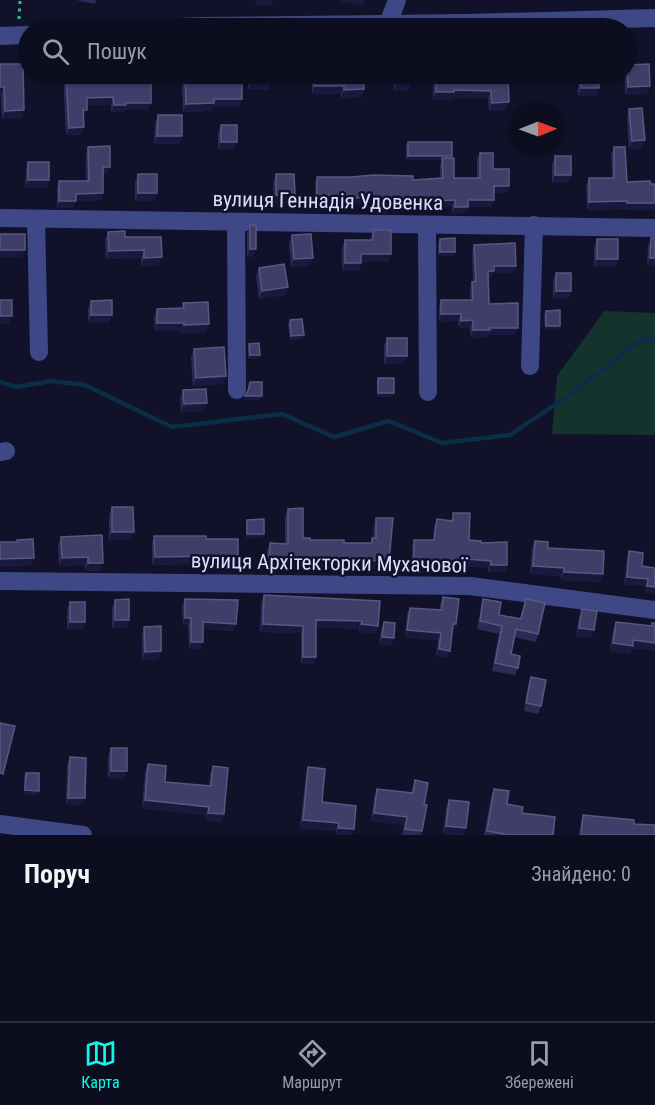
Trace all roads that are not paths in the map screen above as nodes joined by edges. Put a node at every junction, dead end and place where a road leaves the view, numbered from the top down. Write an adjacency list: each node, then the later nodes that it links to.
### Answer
1 (397, 0): 2 (street)
2 (390, 18)
3 (637, 18): 4 (street)
4 (655, 18)
5 (18, 35): 6 (street)
6 (0, 36)
7 (0, 218): 8 (street, вулиця Геннадія Удовенка)
8 (36, 219): 9 (street, вулиця Геннадія Удовенка); 13 (street)
9 (236, 222): 10 (street, вулиця Геннадія Удовенка); 15 (street)
10 (427, 225): 11 (street, вулиця Геннадія Удовенка); 16 (street)
11 (534, 225): 12 (street, вулиця Геннадія Удовенка); 14 (street)
12 (655, 228)
13 (39, 352)
14 (530, 366)
15 (237, 390)
16 (428, 392)
17 (0, 581): 18 (street, вулиця Архітекторки Мухачової)
18 (655, 610)
19 (0, 824): 20 (street)
20 (83, 835)

